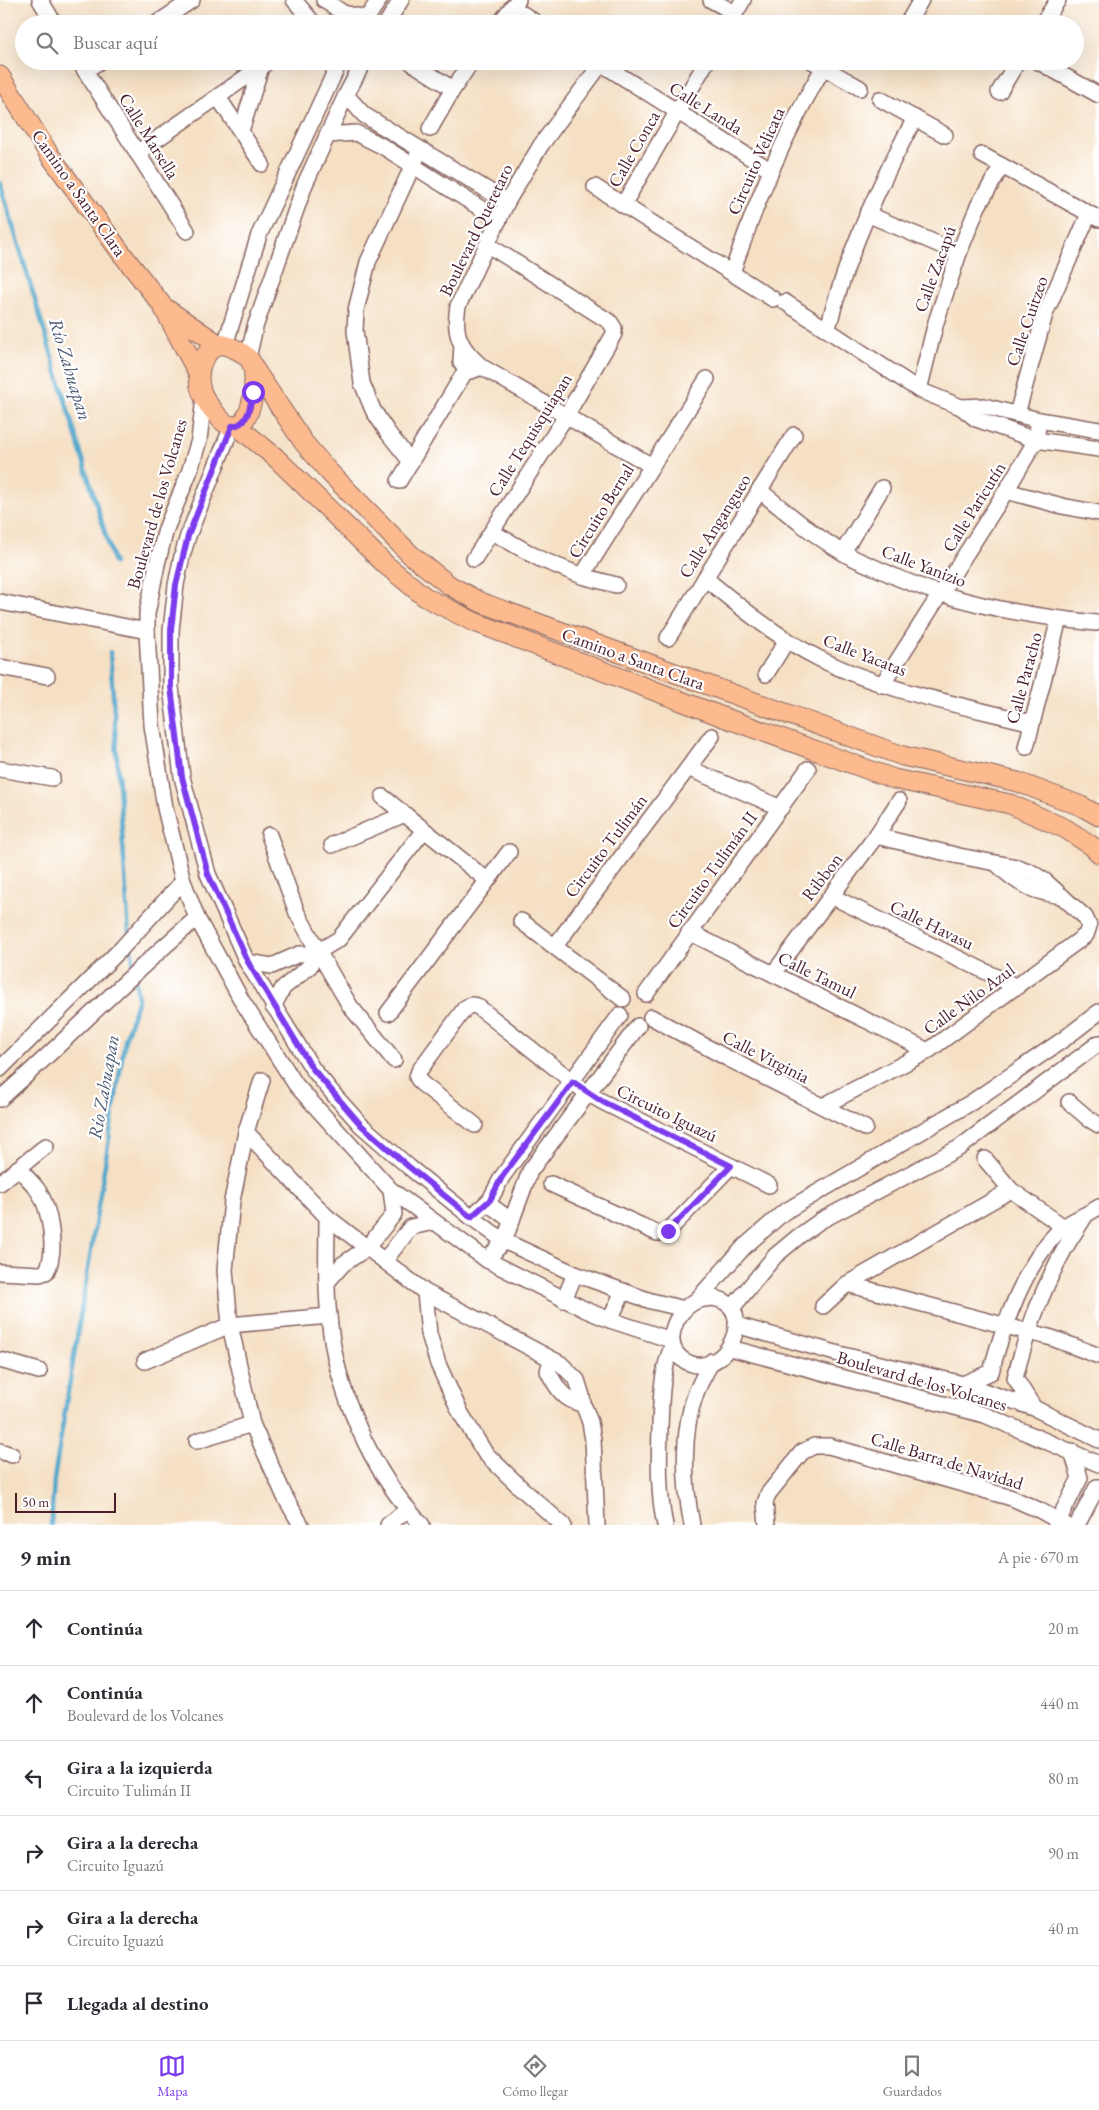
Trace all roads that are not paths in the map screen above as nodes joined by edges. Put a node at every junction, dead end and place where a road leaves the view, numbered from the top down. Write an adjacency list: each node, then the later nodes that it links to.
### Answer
1 (40, 0): 12 (street)
2 (192, 0): 13 (street)
3 (294, 0): 14 (street)
4 (324, 0): 15 (street)
5 (379, 0): 16 (street)
6 (401, 0): 17 (street)
7 (711, 0): 20 (street)
8 (743, 0): 21 (street)
9 (921, 0): 22 (street)
10 (1058, 0): 23 (street)
11 (514, 4): 18 (street); 19 (street)
12 (49, 15)
13 (170, 15)
14 (306, 15)
15 (348, 15)
16 (368, 15)
17 (392, 15)
18 (506, 15)
19 (527, 15)
20 (728, 15)
21 (734, 15)
22 (912, 15)
23 (1048, 15)
24 (85, 70): 55 (street, Calle Marsella)
25 (256, 70): 44 (street)
26 (263, 70): 50 (street)
27 (332, 70): 61 (street)
28 (359, 70): 42 (street)
29 (422, 70): 40 (street)
30 (466, 70): 40 (street)
31 (594, 70): 64 (street, Boulevard Queretaro)
32 (610, 70): 46 (street, Calle Landa)
33 (702, 70): 46 (street, Calle Conca)
34 (815, 70): 60 (street, Circuito Velicata)
35 (828, 70): 39 (street)
36 (1012, 70): 41 (street)
37 (1053, 70): 43 (street)
38 (0, 76): 75 (main road, Camino a Santa Clara)
39 (860, 88)
40 (453, 89): 49 (street)
41 (999, 92)
42 (346, 95): 47 (street); 52 (street)
43 (1099, 95)
44 (218, 97): 50 (street); 55 (street)
45 (880, 99): 48 (street)
46 (677, 112): 60 (street, Calle Landa); 65 (street, Calle Conca)
47 (364, 115): 51 (street); 54 (street)
48 (916, 118): 53 (street); 66 (street)
49 (430, 129)
50 (241, 131): 57 (street)
51 (356, 133): 52 (street); 58 (street)
52 (327, 135): 63 (street)
53 (945, 135)
54 (420, 150): 58 (street); 64 (street)
55 (137, 153): 71 (street, Calle Marsella)
56 (982, 155): 59 (street)
57 (262, 164)
58 (412, 165): 68 (street); 95 (street)
59 (1002, 166): 67 (street); 73 (street, Calle Zacapú)
60 (770, 170): 74 (street, Circuito Velicata)
61 (283, 182): 63 (street); 69 (street)
62 (595, 187): 65 (street)
63 (303, 190): 70 (street)
64 (507, 202): 68 (street, Boulevard Queretaro)
65 (623, 205): 74 (street)
66 (867, 214): 73 (street); 76 (street)
67 (1094, 217): 87 (street, Calle Cuitzeo)
68 (499, 220): 72 (street, Boulevard Queretaro)
69 (266, 221): 70 (street); 77 (street)
70 (289, 230): 79 (street)
71 (187, 231)
72 (488, 245): 78 (street, Boulevard Queretaro); 88 (street, Calle Tequisquiapan)
73 (959, 253): 84 (street, Calle Zacapú)
74 (732, 273): 76 (street)
75 (162, 305): 77 (main road, Camino a Santa Clara); 82 (main road, Camino a Santa Clara)
76 (828, 328): 84 (street)
77 (221, 344): 79 (main road); 82 (main road)
78 (462, 344): 80 (street); 81 (street, Boulevard Queretaro)
79 (250, 362): 90 (main road); 134 (main road, Camino a Santa Clara)
80 (482, 367): 81 (street); 88 (street)
81 (466, 370): 95 (street)
82 (198, 375): 85 (main road)
83 (707, 379): 96 (street, Circuito Bernal)
84 (919, 390): 86 (street)
85 (204, 398): 90 (main road); 101 (street, Boulevard de los Volcanes)
86 (961, 407): 87 (street); 93 (street)
87 (1016, 414): 89 (street)
88 (566, 416): 96 (street); 104 (street, Calle Tequisquiapan)
89 (1039, 420): 91 (street); 93 (street, Calle Paricutín)
90 (235, 426): 103 (street); 140 (main road, Camino a Santa Clara)
91 (1099, 430)
92 (794, 435): 99 (street, Calle Angangueo)
93 (1036, 440): 94 (street); 100 (street, Calle Paricutín)
94 (1099, 449)
95 (411, 462): 97 (street)
96 (652, 466): 109 (street, Circuito Bernal)
97 (399, 482)
98 (882, 488): 106 (street)
99 (759, 490): 106 (street, Calle Yanizio); 110 (street, Calle Angangueo)
100 (1006, 491): 102 (street); 112 (street, Calle Paricutín)
101 (174, 508): 103 (street); 105 (street, Boulevard de los Volcanes)
102 (1099, 513)
103 (197, 516): 107 (street)
104 (492, 532): 108 (street, Calle Tequisquiapan); 109 (street, Circuito Bernal)
105 (160, 550): 107 (street); 116 (street, Boulevard de los Volcanes)
106 (842, 552): 112 (street, Calle Yanizio)
107 (182, 556): 149 (street)
108 (474, 560)
109 (582, 576): 111 (street, Circuito Bernal)
110 (705, 578): 117 (street, Calle Angangueo); 118 (street, Calle Yacatas)
111 (616, 585)
112 (941, 595): 114 (street, Calle Yanizio); 122 (street, Calle Paricutín)
113 (0, 602): 116 (street)
114 (1059, 619): 115 (street, Calle Yanizio); 123 (street, Calle Paracho)
115 (1096, 623)
116 (147, 631): 142 (street, Boulevard de los Volcanes)
117 (668, 638)
118 (786, 640): 120 (street); 122 (street, Calle Yacatas)
119 (0, 667): 121 (street)
120 (766, 674)
121 (47, 676)
122 (882, 685): 123 (street, Calle Yacatas)
123 (1032, 722): 125 (street, Calle Paracho)
124 (712, 736): 126 (street, Circuito Tulimán)
125 (1026, 747)
126 (688, 768): 132 (street); 147 (street, Circuito Tulimán)
127 (0, 769): 129 (street)
128 (808, 769): 132 (street, Circuito Tulimán II)
129 (52, 778)
130 (383, 797): 133 (street)
131 (899, 801): 137 (street, Ribbon)
132 (781, 808): 146 (street, Circuito Tulimán II)
133 (405, 814): 135 (street); 138 (street)
134 (1099, 816)
135 (424, 830): 141 (street); 148 (street)
136 (269, 836): 148 (street)
137 (876, 836): 143 (street, Ribbon); 152 (street, Calle Nilo Azul)
138 (332, 845)
139 (509, 852): 141 (street)
140 (1099, 853)
141 (487, 880): 158 (street)
142 (183, 881): 144 (street, Boulevard de los Volcanes); 164 (street)
143 (831, 896): 151 (street, Ribbon); 152 (street, Calle Havasu)
144 (198, 918): 168 (street); 184 (street, Boulevard de los Volcanes)
145 (521, 921): 147 (street)
146 (689, 932): 151 (street, Calle Tamul); 154 (street, Circuito Tulimán II)
147 (555, 946): 155 (street)
148 (316, 952): 150 (street); 153 (street); 163 (street)
149 (248, 962): 150 (street); 156 (street)
150 (272, 966): 153 (street)
151 (773, 974): 162 (street, Calle Tamul)
152 (1016, 987): 162 (street, Calle Nilo Azul)
153 (283, 988): 156 (street)
154 (646, 994): 155 (street); 160 (street)
155 (623, 999): 159 (street)
156 (273, 1007): 190 (street)
157 (1099, 1012): 206 (street)
158 (388, 1013)
159 (620, 1015): 160 (street); 166 (street)
160 (644, 1022): 167 (street); 170 (street, Calle Virginia)
161 (1099, 1043): 208 (street)
162 (928, 1051): 170 (street, Calle Nilo Azul)
163 (394, 1060)
164 (0, 1069)
165 (262, 1080): 174 (street)
166 (573, 1082): 167 (street, Circuito Iguazú); 171 (street, Circuito Iguazú); 176 (street)
167 (587, 1092): 178 (street, Circuito Iguazú); 180 (street)
168 (0, 1099)
169 (1069, 1102): 172 (street)
170 (823, 1106): 173 (street, Calle Virginia)
171 (476, 1125)
172 (1099, 1125)
173 (865, 1128)
174 (246, 1132): 189 (street); 211 (street)
175 (46, 1146): 179 (street)
176 (516, 1159): 180 (street); 186 (street)
177 (985, 1159): 185 (street)
178 (731, 1166): 182 (street); 183 (street, Circuito Iguazú)
179 (18, 1168): 181 (street); 199 (street)
180 (530, 1171): 191 (street)
181 (0, 1183)
182 (551, 1184)
183 (768, 1185)
184 (391, 1190): 188 (street); 192 (street, Boulevard de los Volcanes)
185 (1011, 1190): 194 (street); 202 (street)
186 (487, 1203): 190 (street); 191 (street)
187 (1099, 1207): 194 (street)
188 (394, 1214): 193 (street); 196 (street)
189 (327, 1217): 196 (street); 201 (street)
190 (471, 1217): 195 (street)
191 (512, 1221): 195 (street)
192 (434, 1222): 193 (street); 198 (street, Boulevard de los Volcanes)
193 (411, 1227): 197 (street)
194 (1070, 1231): 213 (street); 214 (street)
195 (504, 1241): 198 (street); 200 (street)
196 (367, 1248): 197 (street); 201 (street)
197 (385, 1260): 204 (street)
198 (487, 1260): 205 (street, Boulevard de los Volcanes)
199 (0, 1272)
200 (575, 1274): 203 (street); 205 (street)
201 (328, 1281): 209 (street)
202 (848, 1284): 207 (street); 213 (street)
203 (623, 1291): 206 (street); 210 (street)
204 (426, 1292): 220 (street); 242 (street)
205 (564, 1300): 210 (street, Boulevard de los Volcanes)
206 (690, 1305): 208 (street); 215 (street)
207 (823, 1306)
208 (733, 1307): 212 (street)
209 (328, 1316): 211 (street); 237 (street)
210 (610, 1320): 215 (street, Boulevard de los Volcanes)
211 (230, 1325): 221 (street); 230 (street)
212 (736, 1325): 216 (street); 217 (street, Boulevard de los Volcanes)
213 (1004, 1325): 214 (street); 224 (street)
214 (1028, 1331): 218 (street); 226 (street)
215 (672, 1343): 222 (street); 244 (street)
216 (730, 1348): 222 (street); 225 (street, Boulevard de los Volcanes)
217 (839, 1354): 225 (street); 227 (street, Boulevard de los Volcanes)
218 (1099, 1356)
219 (0, 1360): 223 (street)
220 (551, 1360): 228 (street); 228 (street)
221 (145, 1361)
222 (712, 1362): 245 (street)
223 (39, 1371)
224 (991, 1372): 226 (street); 227 (street)
225 (836, 1377): 233 (street, Boulevard de los Volcanes)
226 (1016, 1378): 229 (street)
227 (963, 1384): 229 (street, Boulevard de los Volcanes)
228 (582, 1404): 243 (street)
229 (1034, 1408): 231 (street, Boulevard de los Volcanes)
230 (252, 1424): 232 (street); 239 (street)
231 (1099, 1440)
232 (197, 1441)
233 (1072, 1452): 234 (street, Boulevard de los Volcanes); 235 (street)
234 (1099, 1464)
235 (1080, 1478): 236 (street); 238 (street)
236 (1098, 1487): 247 (street)
237 (408, 1510): 240 (street); 241 (street)
238 (1060, 1524): 246 (street, Calle Barra de Navidad)
239 (301, 1525)
240 (388, 1525)
241 (422, 1525)
242 (561, 1525)
243 (596, 1525)
244 (665, 1525)
245 (692, 1525)
246 (767, 1525)
247 (1077, 1525)

